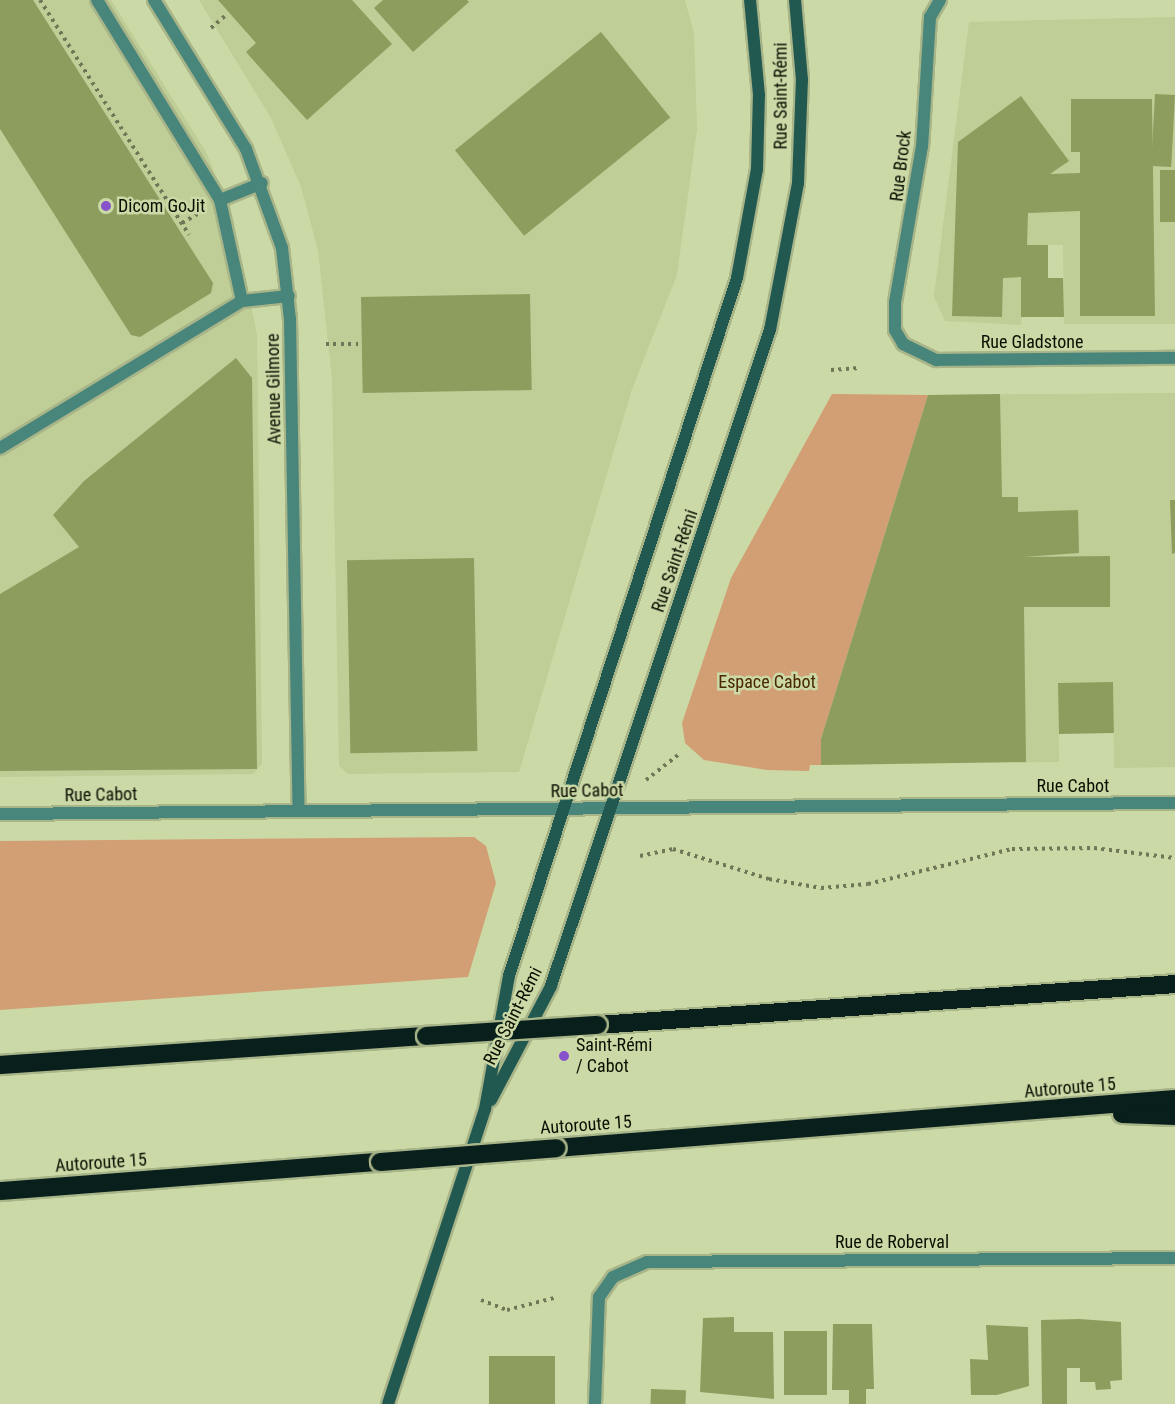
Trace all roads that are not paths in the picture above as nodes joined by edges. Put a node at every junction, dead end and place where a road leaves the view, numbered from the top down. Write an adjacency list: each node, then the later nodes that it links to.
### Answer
1 (97, 0): 7 (street)
2 (154, 0): 6 (street, Avenue Gilmore)
3 (750, 0): 15 (main road, Rue Saint-Rémi)
4 (795, 0): 14 (main road, Rue Saint-Rémi)
5 (940, 0): 10 (street, Rue Brock)
6 (262, 183): 7 (street); 8 (street, Avenue Gilmore)
7 (220, 200): 9 (street)
8 (289, 296): 9 (street); 16 (street, Avenue Gilmore)
9 (242, 301): 12 (street)
10 (898, 337): 11 (street, Rue Gladstone)
11 (1175, 358)
12 (1, 446)
13 (1175, 803): 14 (street, Rue Cabot)
14 (610, 808): 15 (street, Rue Cabot); 21 (main road, Rue Saint-Rémi)
15 (565, 809): 16 (street, Rue Cabot); 21 (main road, Rue Saint-Rémi)
16 (300, 811): 17 (street, Rue Cabot)
17 (0, 814)
18 (1175, 984): 19 (highway, bridge)
19 (0, 1065)
20 (1175, 1099): 22 (highway, Autoroute 15)
21 (485, 1109): 26 (main road, Rue Saint-Rémi)
22 (1045, 1112): 23 (highway); 24 (highway, Autoroute 15, bridge)
23 (1175, 1116)
24 (0, 1191)
25 (1175, 1258): 27 (street, Rue de Roberval)
26 (388, 1404)
27 (595, 1404)

